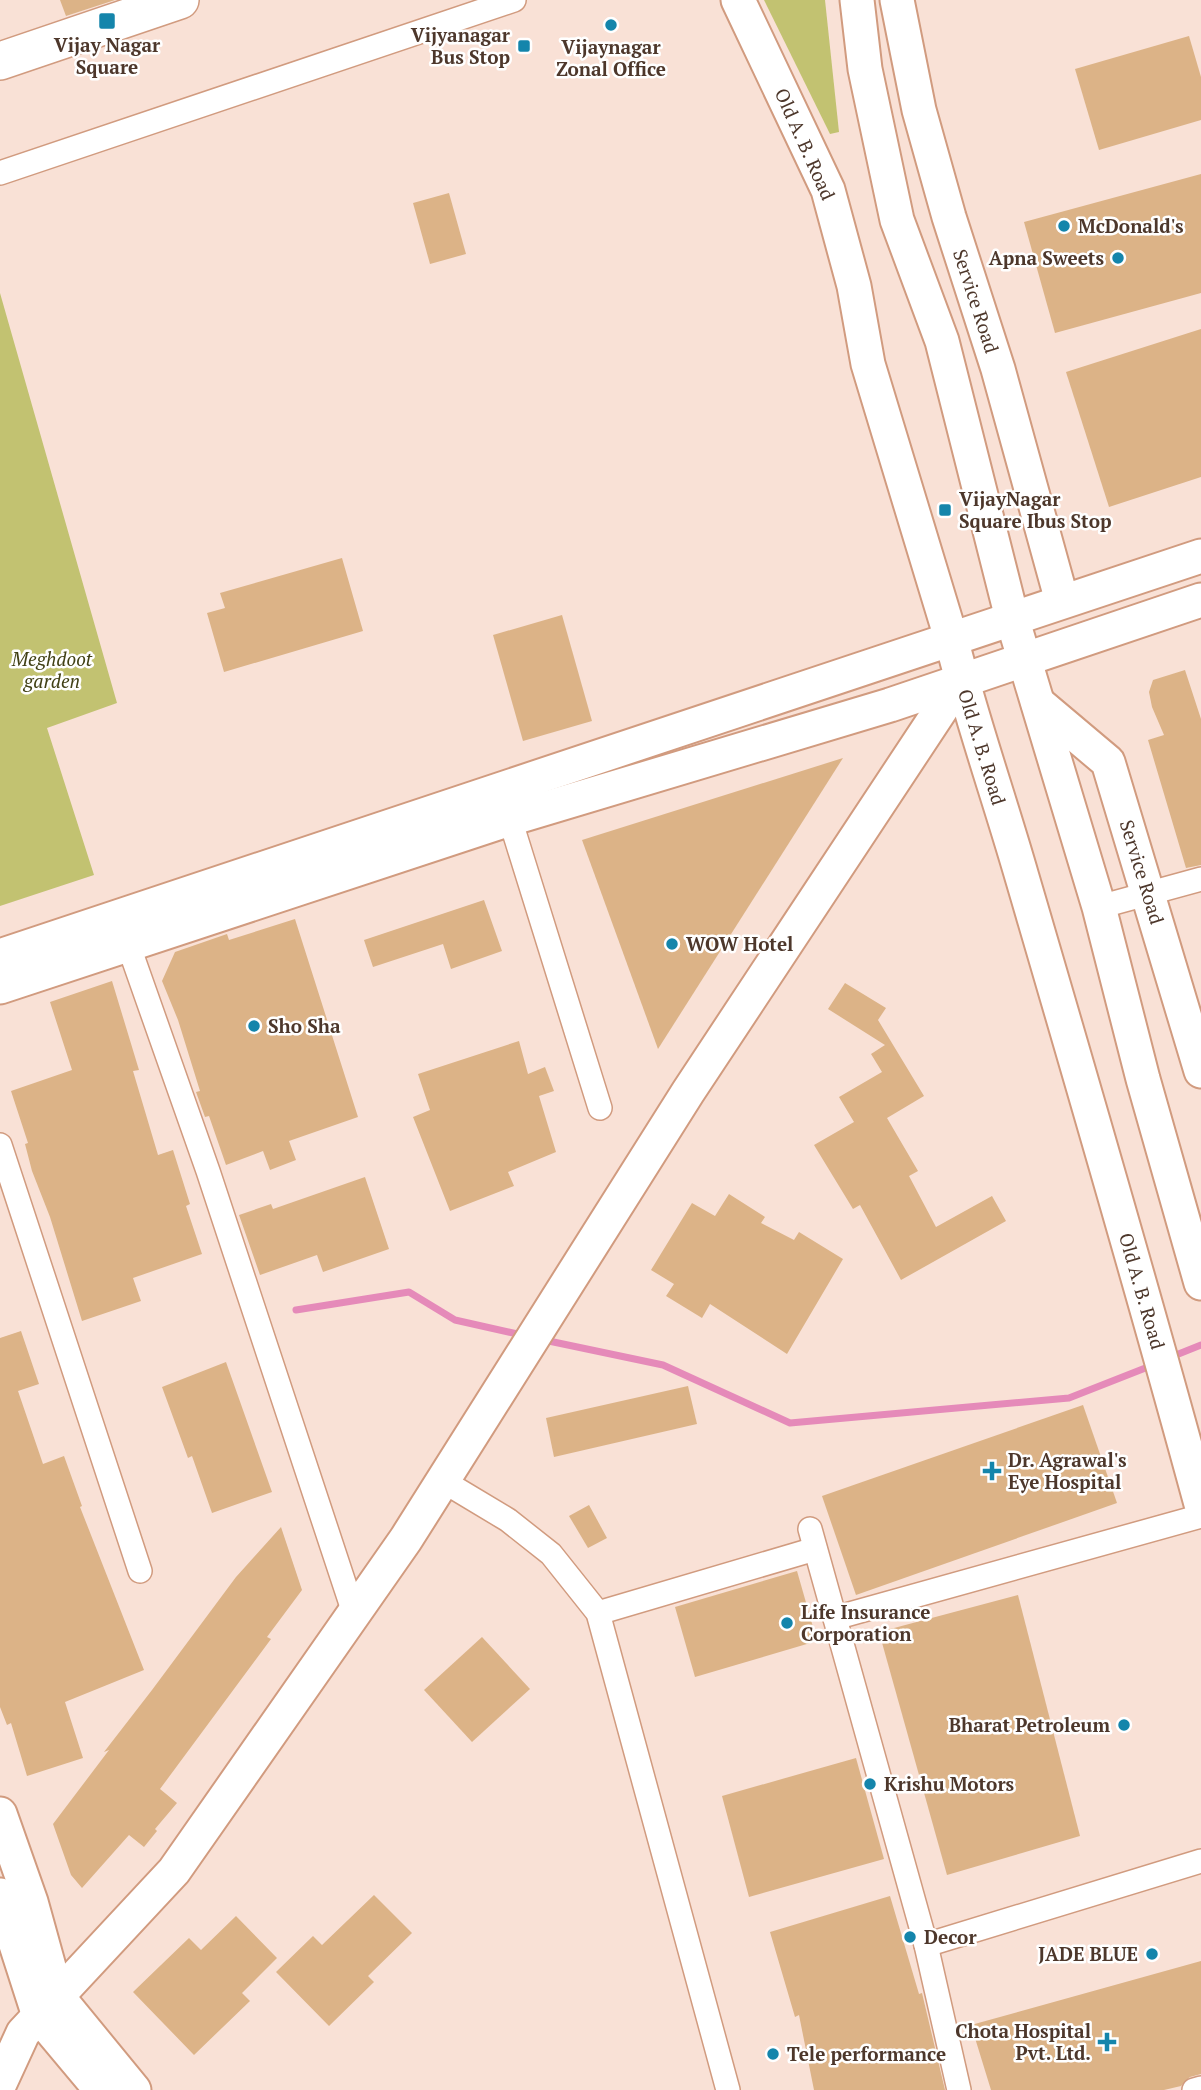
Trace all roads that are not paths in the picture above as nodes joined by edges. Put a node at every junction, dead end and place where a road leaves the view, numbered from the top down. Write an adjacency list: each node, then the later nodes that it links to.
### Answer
1 (180, 0): 6 (main road)
2 (514, 0): 7 (street)
3 (738, 0): 12 (main road, Old A. B. Road)
4 (857, 0): 11 (main road)
5 (897, 0): 10 (main road, Service Road)
6 (0, 61)
7 (0, 173)
8 (1201, 556): 10 (main road)
9 (1201, 600): 13 (main road)
10 (1062, 601): 11 (main road)
11 (1012, 618): 12 (main road); 13 (main road)
12 (951, 638): 14 (main road, Old A. B. Road); 21 (main road)
13 (1025, 660): 14 (main road); 15 (main road)
14 (961, 680): 16 (main road); 27 (main road); 28 (main road, Old A. B. Road)
15 (1038, 703): 18 (main road, Service Road); 19 (main road)
16 (510, 819): 20 (main road); 24 (street)
17 (1201, 879): 18 (street)
18 (1149, 894): 19 (street); 23 (main road, Service Road)
19 (1099, 907): 26 (main road)
20 (128, 944): 22 (main road); 31 (street)
21 (0, 956)
22 (0, 987)
23 (1201, 1071)
24 (600, 1108)
25 (0, 1145): 30 (street)
26 (1201, 1283)
27 (443, 1481): 31 (main road); 32 (street)
28 (1201, 1504)
29 (1201, 1516): 33 (street)
30 (140, 1571)
31 (354, 1613): 38 (main road)
32 (598, 1613): 33 (street); 43 (street)
33 (835, 1618): 37 (street)
34 (0, 1814): 38 (main road)
35 (1201, 1861): 37 (street)
36 (0, 1895): 38 (main road)
37 (926, 1945): 44 (street)
38 (30, 2021): 39 (main road); 41 (main road); 42 (main road)
39 (0, 2082)
40 (1201, 2088): 45 (street)
41 (101, 2090)
42 (134, 2090)
43 (728, 2090)
44 (959, 2090)
45 (1194, 2090)

